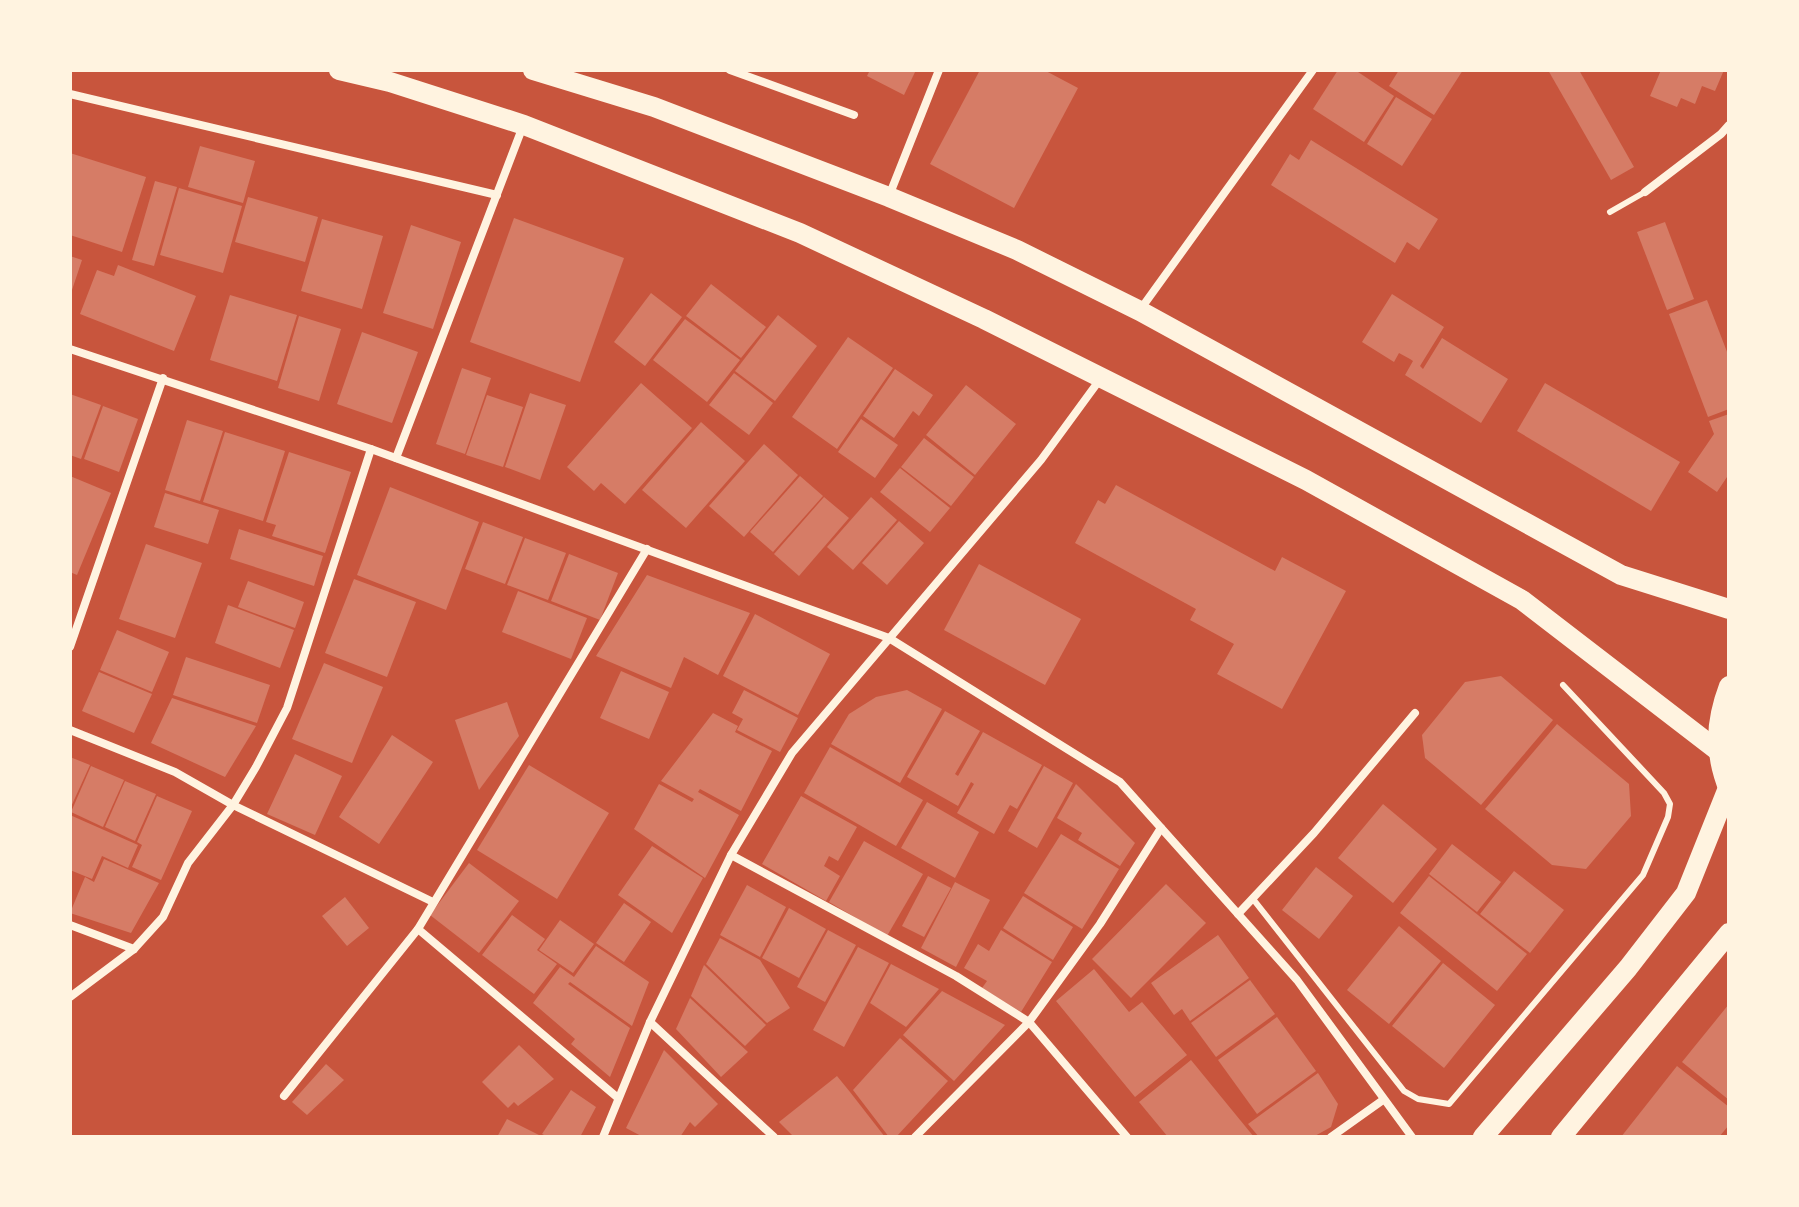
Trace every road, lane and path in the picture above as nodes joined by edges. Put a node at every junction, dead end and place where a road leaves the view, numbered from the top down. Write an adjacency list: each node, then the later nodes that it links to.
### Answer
1 (339, 70): 8 (main road)
2 (533, 70): 12 (main road)
3 (730, 70): 7 (street)
4 (939, 70): 12 (street)
5 (1313, 70): 14 (street)
6 (70, 94): 11 (street)
7 (854, 115)
8 (524, 125): 11 (street); 16 (main road)
9 (1729, 125): 10 (street)
10 (1645, 192): 13 (lane)
11 (497, 195): 19 (street)
12 (889, 197): 14 (main road)
13 (1610, 212)
14 (1140, 311): 21 (main road)
15 (70, 349): 17 (street)
16 (1102, 377): 22 (street); 28 (main road)
17 (163, 378): 18 (street); 23 (street)
18 (371, 449): 19 (street); 30 (street)
19 (396, 458): 20 (street)
20 (647, 549): 22 (street); 34 (street)
21 (1729, 609)
22 (889, 638): 31 (street); 32 (street)
23 (70, 647)
24 (1563, 685): 33 (lane)
25 (1729, 686): 28 (main road)
26 (1415, 713): 33 (street)
27 (70, 730): 30 (street)
28 (1717, 750): 29 (main road)
29 (1728, 789): 52 (main road)
30 (233, 805): 34 (street); 39 (street)
31 (1161, 828): 35 (street); 42 (street)
32 (731, 855): 41 (street); 42 (street)
33 (1253, 899): 35 (street)
34 (433, 902): 37 (street)
35 (1238, 914): 45 (street)
36 (70, 925): 39 (street)
37 (418, 929): 43 (street); 44 (street)
38 (1729, 933): 53 (main road)
39 (134, 949): 40 (street)
40 (70, 997)
41 (650, 1022): 44 (street); 47 (street)
42 (1029, 1022): 48 (street); 49 (street)
43 (284, 1096)
44 (618, 1098): 46 (street)
45 (1383, 1100): 50 (street); 51 (street)
46 (603, 1137)
47 (774, 1137)
48 (915, 1137)
49 (1127, 1137)
50 (1331, 1137)
51 (1412, 1137)
52 (1483, 1137)
53 (1561, 1137)

